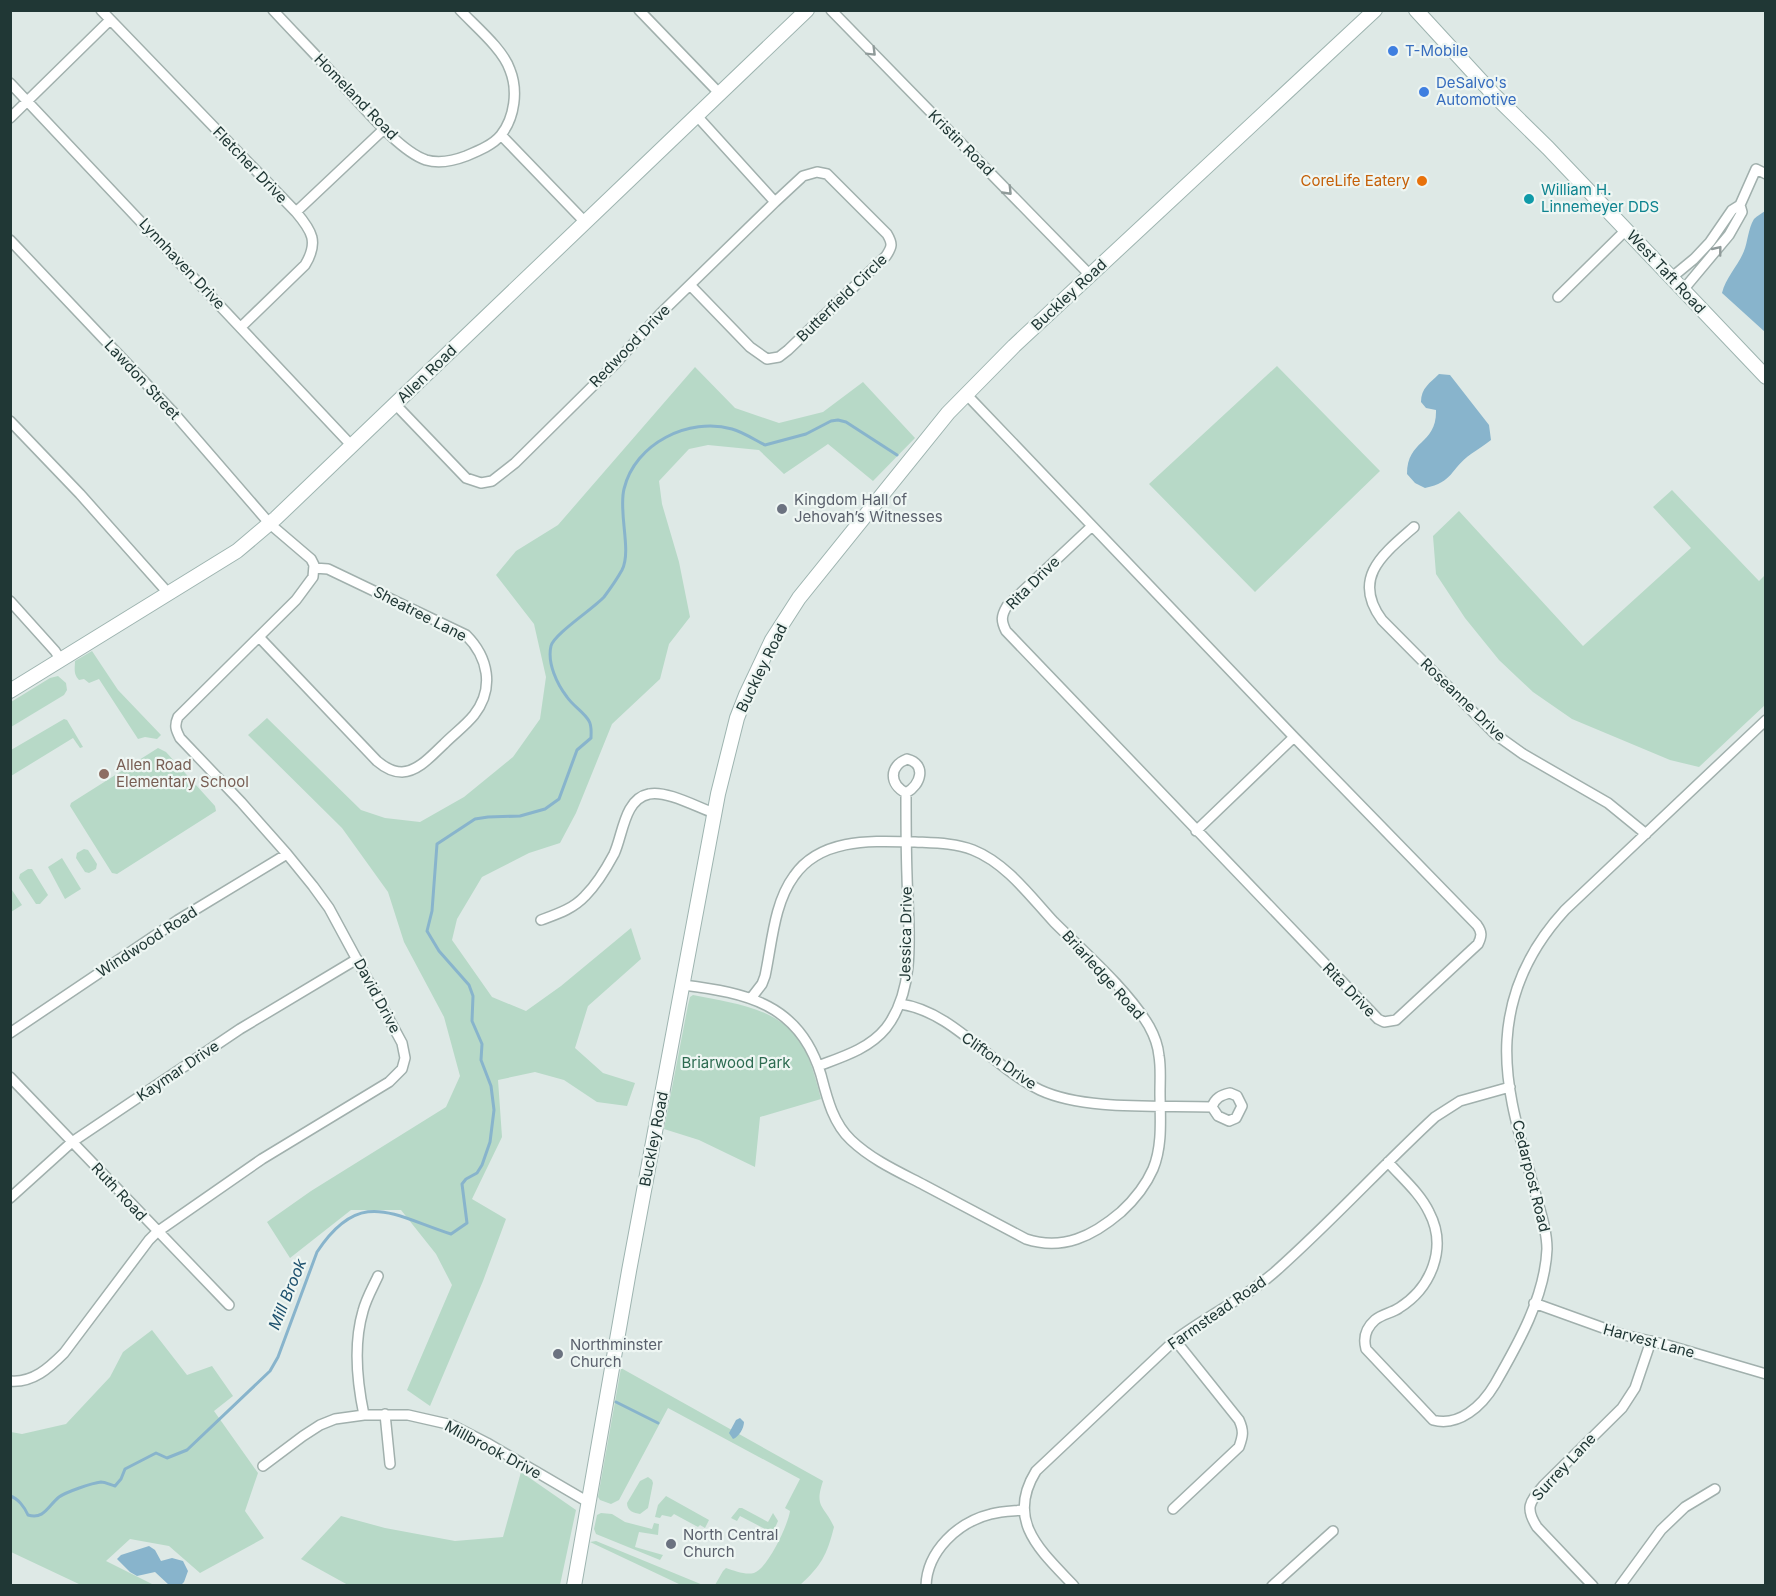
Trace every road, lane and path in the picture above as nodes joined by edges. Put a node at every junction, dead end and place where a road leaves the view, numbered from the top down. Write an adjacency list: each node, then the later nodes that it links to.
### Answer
1 (101, 10): 9 (street, Fletcher Drive)
2 (273, 10): 15 (street, Homeland Road)
3 (460, 10): 16 (street)
4 (639, 10): 11 (street)
5 (807, 10): 11 (street, Allen Road)
6 (831, 10): 24 (street, Kristin Road, one-way to 24)
7 (1375, 10): 24 (street, Buckley Road)
8 (1416, 10): 22 (street, West Taft Road)
9 (110, 20): 12 (street); 20 (street, Fletcher Drive)
10 (10, 83): 12 (street, Lynnhaven Drive)
11 (720, 94): 13 (street, Allen Road)
12 (28, 101): 14 (street); 29 (street, Lynnhaven Drive)
13 (697, 116): 18 (street); 21 (street, Allen Road)
14 (10, 118)
15 (384, 129): 16 (street, Homeland Road); 20 (street)
16 (501, 135): 21 (street)
17 (1766, 174): 19 (street)
18 (775, 202): 26 (street, Redwood Drive); 26 (street, Butterfield Circle)
19 (1740, 205): 25 (street); 27 (street, one-way to 19)
20 (296, 212): 29 (street, Fletcher Drive)
21 (585, 222): 32 (street, Allen Road)
22 (1626, 230): 25 (street, West Taft Road); 28 (street)
23 (10, 240): 35 (street, Lawdon Street)
24 (1090, 275): 31 (street, Buckley Road)
25 (1671, 278): 27 (street, West Taft Road)
26 (690, 285): 32 (street, Redwood Drive)
27 (1683, 290): 30 (street, West Taft Road)
28 (1558, 297)
29 (241, 327): 34 (street, Lynnhaven Drive)
30 (1766, 377)
31 (966, 394): 36 (street, Rita Drive); 47 (street, Buckley Road)
32 (395, 404): 34 (street, Allen Road)
33 (10, 421): 39 (street)
34 (352, 446): 35 (street, Allen Road)
35 (270, 524): 38 (street); 39 (street, Allen Road)
36 (1092, 526): 45 (street, Rita Drive); 48 (street, Rita Drive)
37 (1414, 527): 49 (street, Roseanne Drive)
38 (315, 568): 41 (street, David Drive); 41 (street, Sheatree Lane)
39 (169, 594): 42 (street, Allen Road)
40 (10, 601): 42 (street)
41 (259, 637): 51 (street, David Drive)
42 (62, 660): 43 (street, Allen Road)
43 (10, 691)
44 (1766, 720): 49 (street, Cedarpost Road)
45 (1294, 737): 48 (street); 48 (street, Rita Drive)
46 (906, 792): 50 (street, Jessica Drive)
47 (714, 813): 52 (street); 54 (street, Buckley Road)
48 (1196, 831)
49 (1646, 834): 60 (street, Cedarpost Road)
50 (906, 842): 55 (street, Briarledge Road); 56 (street, Jessica Drive); 61 (street, Briarledge Road)
51 (287, 854): 53 (street, David Drive); 57 (street, Windwood Road)
52 (541, 920)
53 (357, 959): 63 (street, Kaymar Drive); 66 (street, David Drive)
54 (683, 984): 55 (street, Briarledge Road); 79 (street, Buckley Road)
55 (752, 998): 58 (street, Briarledge Road)
56 (900, 1004): 58 (street, Jessica Drive); 61 (street, Clifton Drive)
57 (10, 1033)
58 (818, 1066): 61 (street, Briarledge Road)
59 (10, 1077): 63 (street, Ruth Road)
60 (1510, 1087): 64 (street, Farmstead Road); 68 (street, Cedarpost Road)
61 (1160, 1105): 62 (street, Clifton Drive)
62 (1212, 1107)
63 (72, 1142): 65 (street, Kaymar Drive); 66 (street, Ruth Road)
64 (1388, 1162): 68 (street, Cedarpost Road); 70 (street, Farmstead Road)
65 (10, 1198)
66 (158, 1232): 69 (street, Ruth Road); 73 (street, David Drive)
67 (378, 1276): 75 (street)
68 (1534, 1304): 71 (street, Harvest Lane)
69 (229, 1305)
70 (1175, 1340): 80 (street); 81 (street, Farmstead Road)
71 (1651, 1341): 72 (street, Harvest Lane); 87 (street, Surrey Lane)
72 (1766, 1374)
73 (10, 1381)
74 (385, 1414): 75 (street, Millbrook Drive); 76 (street); 79 (street, Millbrook Drive)
75 (364, 1415): 77 (street, Millbrook Drive)
76 (390, 1464)
77 (263, 1466)
78 (1715, 1489): 88 (street)
79 (588, 1502): 83 (street, Buckley Road)
80 (1173, 1509)
81 (1023, 1510): 84 (street); 85 (street)
82 (1333, 1531): 86 (street)
83 (574, 1586)
84 (926, 1586)
85 (1074, 1586)
86 (1272, 1586)
87 (1593, 1586)
88 (1620, 1586)

